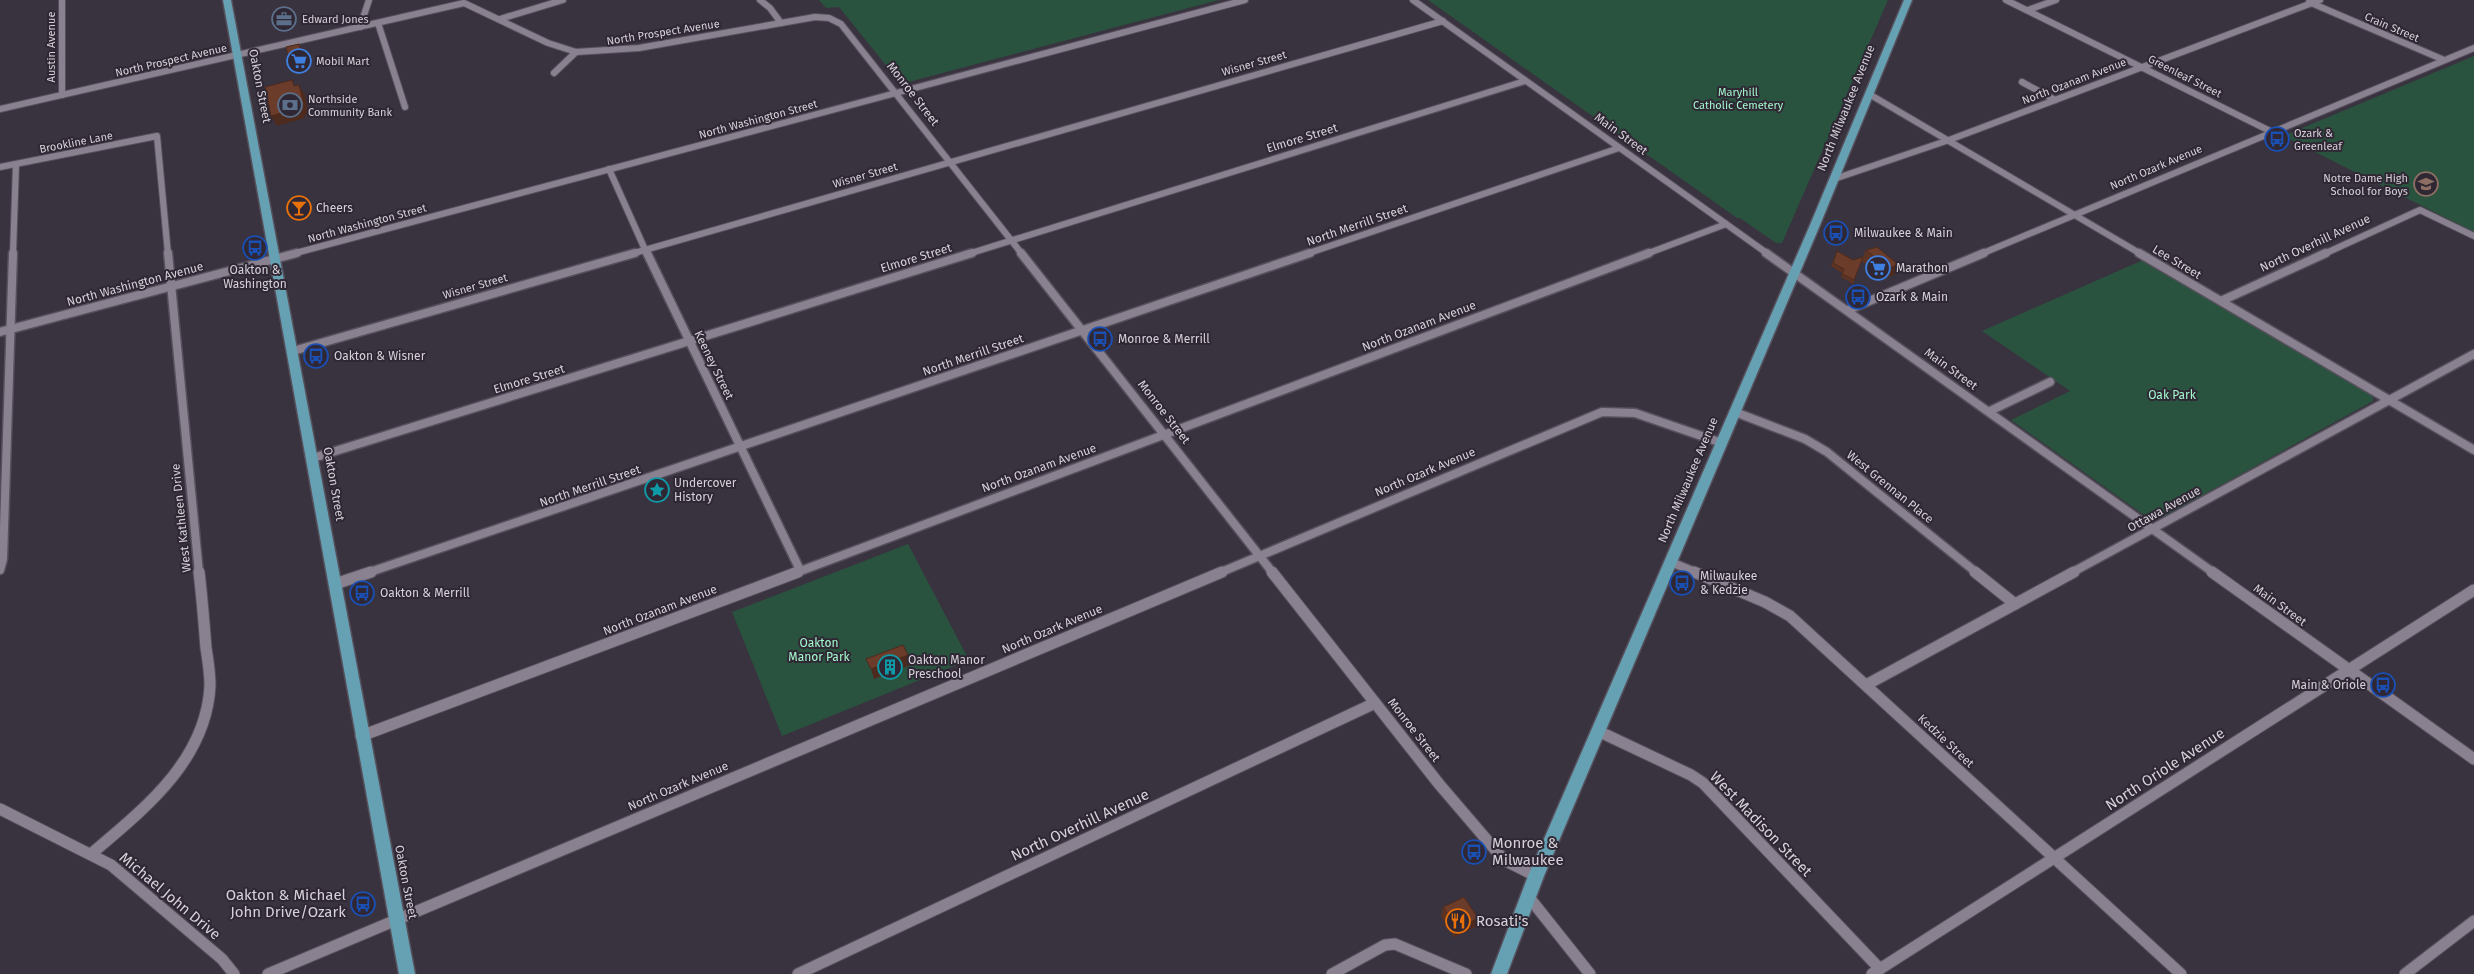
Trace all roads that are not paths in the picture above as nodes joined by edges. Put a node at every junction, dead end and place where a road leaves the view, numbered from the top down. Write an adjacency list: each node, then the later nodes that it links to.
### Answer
1 (62, 0): 31 (street, Austin Avenue)
2 (228, 0): 23 (main road, Oakton Street)
3 (369, 0): 20 (street)
4 (564, 0): 16 (street)
5 (760, 0): 19 (street)
6 (1245, 0): 29 (street, North Washington Street)
7 (1413, 0): 17 (street, Main Street)
8 (1908, 0): 30 (main road, North Milwaukee Avenue)
9 (2006, 0): 15 (street, Greenleaf Street)
10 (2056, 0): 15 (street)
11 (2304, 0): 14 (street, Crain Street)
12 (2320, 0): 14 (street, North Ozanam Avenue)
13 (465, 2): 16 (street, North Prospect Avenue); 18 (street, North Prospect Avenue)
14 (2312, 3): 24 (street, Crain Street); 25 (street, North Ozanam Avenue)
15 (2028, 10): 25 (street, Greenleaf Street)
16 (500, 18): 22 (street, North Prospect Avenue)
17 (1443, 21): 27 (street, Main Street); 39 (street, Wisner Street)
18 (378, 23): 20 (street, North Prospect Avenue); 33 (street)
19 (781, 23): 22 (street, North Prospect Avenue); 29 (street, Monroe Street)
20 (360, 27): 23 (street, North Prospect Avenue)
21 (2474, 48): 24 (street, North Ozark Avenue)
22 (576, 52): 26 (street)
23 (238, 55): 31 (street, North Prospect Avenue); 49 (main road, Oakton Street)
24 (2444, 60): 35 (street, North Ozark Avenue)
25 (2142, 67): 32 (street, North Ozanam Avenue); 35 (street, Greenleaf Street)
26 (554, 73)
27 (1525, 81): 38 (street, Main Street); 47 (street, Elmore Street)
28 (2022, 82): 32 (street)
29 (894, 93): 39 (street, Monroe Street); 42 (street, North Washington Street)
30 (1869, 94): 37 (street, Lee Street); 43 (main road, North Milwaukee Avenue)
31 (62, 95): 34 (street, North Prospect Avenue)
32 (2055, 100): 37 (street, North Ozanam Avenue)
33 (405, 107)
34 (0, 109)
35 (2272, 132): 44 (street, North Ozark Avenue)
36 (157, 136): 40 (street, Brookline Lane); 51 (street, West Kathleen Drive)
37 (1949, 140): 43 (street, North Ozanam Avenue); 44 (street, Lee Street)
38 (1619, 148): 45 (street, Main Street); 55 (street, North Merrill Street)
39 (948, 162): 47 (street, Monroe Street); 48 (street, Wisner Street)
40 (16, 164): 41 (street, Brookline Lane); 54 (street)
41 (0, 168)
42 (609, 169): 48 (street, Keeney Street); 49 (street, North Washington Street)
43 (1834, 179): 50 (main road, North Milwaukee Avenue)
44 (2075, 215): 52 (street, Lee Street); 53 (street, North Ozark Avenue)
45 (1726, 224): 50 (street, Main Street); 64 (street, North Ozanam Avenue)
46 (2474, 236): 52 (street, North Overhill Avenue)
47 (1010, 241): 55 (street, Monroe Street); 57 (street, Elmore Street)
48 (645, 249): 57 (street, Keeney Street); 58 (street, Wisner Street)
49 (276, 257): 51 (street, North Washington Avenue); 58 (main road, Oakton Street)
50 (1794, 271): 53 (street, Main Street); 63 (main road, North Milwaukee Avenue)
51 (170, 286): 54 (street, North Washington Avenue); 84 (street, West Kathleen Drive)
52 (2221, 302): 61 (street, Lee Street)
53 (1848, 310): 62 (street, Main Street)
54 (11, 329): 56 (street, North Washington Avenue); 72 (street)
55 (1081, 330): 64 (street, Monroe Street); 66 (street, North Merrill Street)
56 (0, 332)
57 (690, 341): 66 (street, Keeney Street); 68 (street, Elmore Street)
58 (293, 351): 68 (main road, Oakton Street)
59 (2474, 354): 61 (street, Ottawa Avenue)
60 (2050, 382): 62 (street)
61 (2390, 400): 67 (street, Lee Street); 69 (street, Ottawa Avenue)
62 (1990, 411): 69 (street, Main Street)
63 (1735, 412): 65 (main road, North Milwaukee Avenue); 76 (street, West Grennan Place)
64 (1164, 435): 70 (street, Monroe Street); 73 (street, North Ozanam Avenue)
65 (1722, 443): 70 (street, North Ozark Avenue); 71 (main road, North Milwaukee Avenue)
66 (741, 446): 73 (street, Keeney Street); 74 (street, North Merrill Street)
67 (2474, 450)
68 (313, 458): 74 (main road, Oakton Street)
69 (2153, 529): 76 (street, Ottawa Avenue); 77 (street, Main Street)
70 (1258, 555): 79 (street, Monroe Street); 88 (street, North Ozark Avenue)
71 (1671, 562): 78 (street, Kedzie Street); 80 (main road, North Milwaukee Avenue)
72 (0, 570)
73 (800, 570): 81 (street, North Ozanam Avenue)
74 (336, 584): 81 (main road, Oakton Street)
75 (2474, 590): 77 (street, North Oriole Avenue)
76 (2015, 604): 78 (street, Ottawa Avenue)
77 (2349, 670): 82 (street, Main Street); 85 (street, North Oriole Avenue)
78 (1866, 685): 85 (street, Kedzie Street)
79 (1374, 702): 86 (street, Monroe Street); 94 (street, North Overhill Avenue)
80 (1598, 731): 86 (main road, North Milwaukee Avenue); 90 (street, West Madison Street)
81 (362, 736): 88 (main road, Oakton Street)
82 (2474, 759)
83 (0, 809): 84 (street, Michael John Drive)
84 (91, 854): 91 (street, Michael John Drive)
85 (2054, 858): 90 (street, North Oriole Avenue); 99 (street, Kedzie Street)
86 (1536, 876): 87 (main road, North Milwaukee Avenue)
87 (1528, 896): 97 (main road, North Milwaukee Avenue); 98 (street)
88 (396, 918): 92 (street); 93 (main road, Oakton Street)
89 (2474, 921): 100 (street)
90 (1876, 971)
91 (234, 974)
92 (268, 974)
93 (407, 974)
94 (798, 974)
95 (1332, 974): 96 (street)
96 (1466, 974)
97 (1499, 974)
98 (1590, 974)
99 (2181, 974)
100 (2405, 974)

